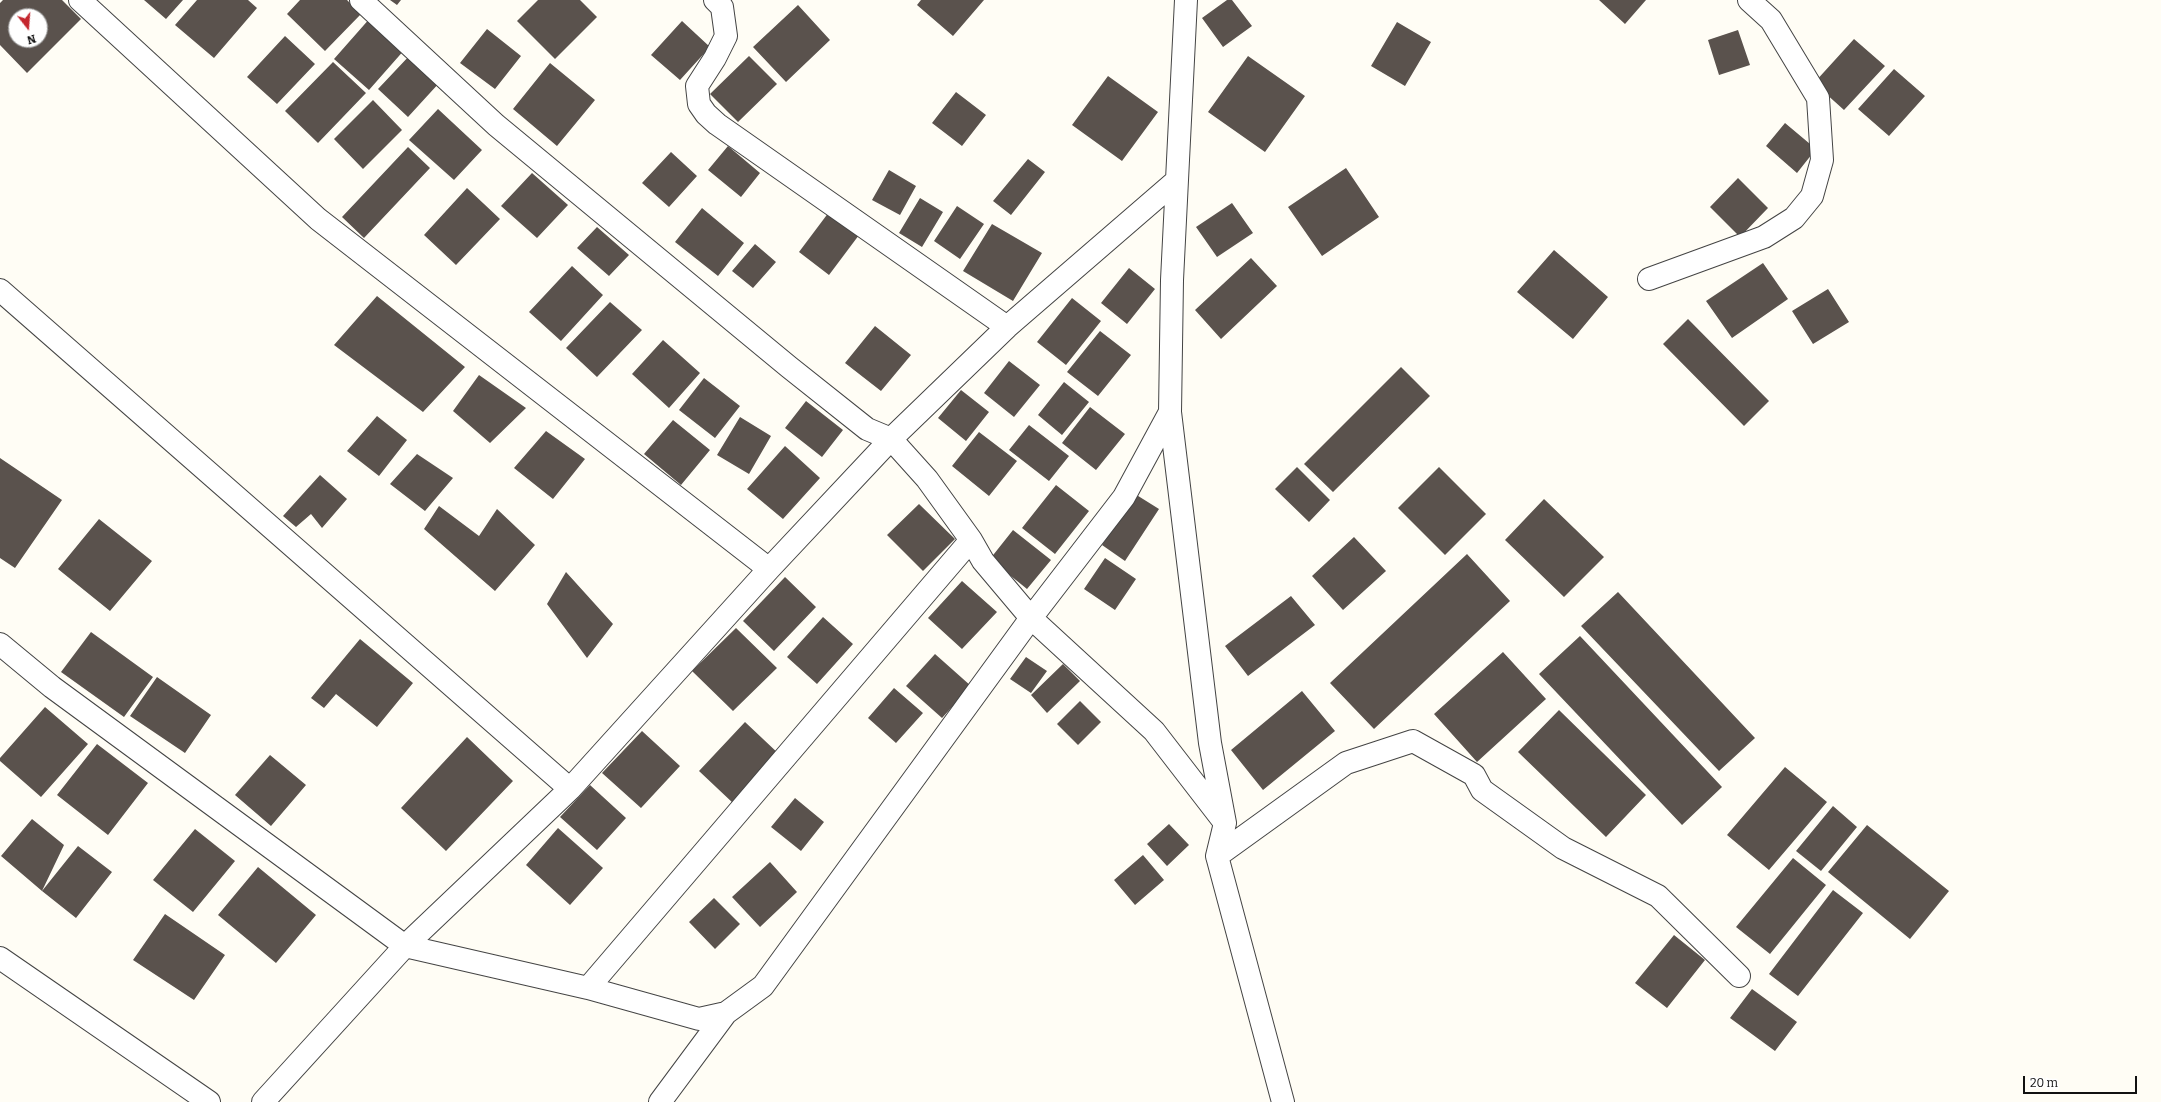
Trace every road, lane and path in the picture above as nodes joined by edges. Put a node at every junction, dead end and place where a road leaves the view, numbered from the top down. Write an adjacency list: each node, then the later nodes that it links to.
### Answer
1 (80, 0): 14 (street)
2 (360, 0): 12 (street)
3 (715, 0): 10 (street)
4 (1169, 0): 6 (street)
5 (1749, 0): 8 (street)
6 (1186, 9): 7 (street)
7 (1176, 181): 10 (street); 11 (street)
8 (1649, 279)
9 (0, 290): 17 (street)
10 (1007, 327): 12 (street)
11 (1170, 412): 15 (street); 18 (street)
12 (891, 440): 13 (street); 14 (street)
13 (972, 540): 15 (street); 23 (street)
14 (769, 569): 17 (street)
15 (1031, 618): 18 (street); 24 (street)
16 (0, 644): 20 (street)
17 (570, 789): 20 (street)
18 (1225, 823): 19 (street)
19 (1217, 856): 22 (street); 28 (street)
20 (405, 946): 23 (street); 26 (street)
21 (0, 958): 25 (street)
22 (1739, 976)
23 (588, 988): 24 (street)
24 (726, 1013): 27 (street)
25 (208, 1102)
26 (263, 1102)
27 (660, 1102)
28 (1283, 1102)

